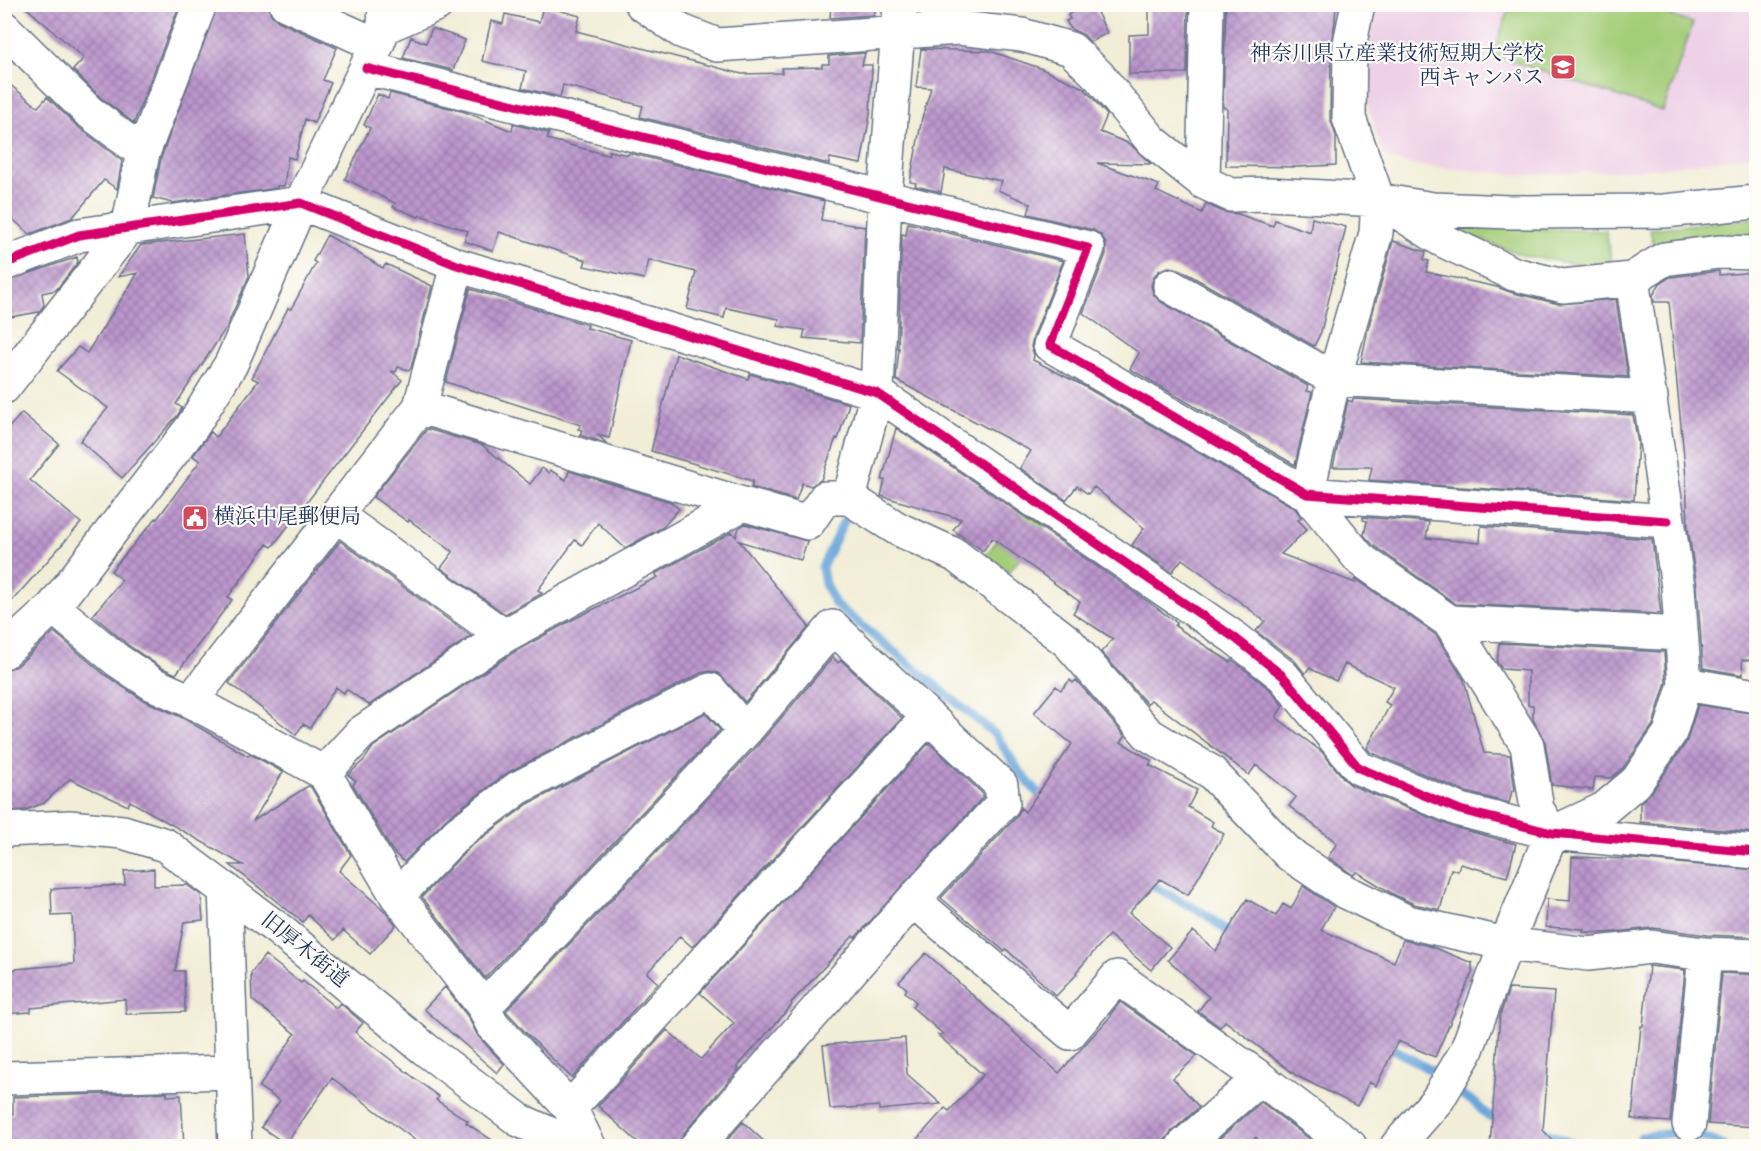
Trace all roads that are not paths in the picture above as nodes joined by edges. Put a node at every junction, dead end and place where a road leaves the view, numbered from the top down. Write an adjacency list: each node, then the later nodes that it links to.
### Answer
1 (200, 4): 10 (street)
2 (286, 4): 9 (street)
3 (437, 4): 9 (street)
4 (642, 4): 7 (street)
5 (1207, 4): 11 (street)
6 (1358, 4): 13 (street)
7 (899, 18): 11 (street); 12 (street)
8 (4, 28): 10 (street)
9 (378, 36): 12 (street); 15 (street)
10 (143, 153): 16 (street)
11 (1203, 182): 13 (street)
12 (885, 196): 24 (street); 27 (street)
13 (1378, 200): 14 (street); 20 (street); 22 (street)
14 (1756, 202)
15 (301, 203): 16 (street); 19 (street); 32 (street)
16 (128, 228): 18 (street); 23 (street)
17 (1756, 253): 20 (street)
18 (6, 261)
19 (457, 265): 24 (street); 26 (street)
20 (1632, 279): 25 (street)
21 (1170, 286): 22 (street)
22 (1334, 379): 25 (street); 27 (street)
23 (4, 387)
24 (877, 393): 28 (street); 44 (street)
25 (1651, 397): 31 (street)
26 (420, 407): 29 (street); 30 (street)
27 (1307, 494): 31 (street); 33 (street)
28 (849, 498): 29 (street); 49 (street)
29 (743, 504): 35 (street)
30 (336, 516): 35 (street); 39 (street)
31 (1668, 521): 34 (street)
32 (53, 607): 36 (street); 39 (street)
33 (1450, 622): 34 (street); 44 (street)
34 (1681, 634): 37 (street)
35 (504, 636): 42 (street)
36 (4, 652)
37 (1685, 684): 38 (street); 44 (street)
38 (1756, 696)
39 (191, 701): 42 (street)
40 (928, 717): 41 (street); 48 (street); 56 (street)
41 (745, 731): 47 (street); 52 (street)
42 (324, 774): 47 (street)
43 (4, 830): 46 (street, 旧厚木街道)
44 (1552, 832): 45 (street); 49 (street)
45 (1756, 852)
46 (225, 889): 53 (street); 59 (street, 旧厚木街道)
47 (397, 896): 52 (street)
48 (913, 900): 55 (street); 61 (street)
49 (1506, 944): 50 (street); 64 (street)
50 (1705, 954): 51 (street); 57 (street)
51 (1756, 956)
52 (484, 1007): 56 (street)
53 (232, 1072): 54 (street); 58 (street)
54 (4, 1078)
55 (1260, 1078): 62 (street); 63 (street)
56 (570, 1108): 60 (street)
57 (1689, 1124)
58 (235, 1146)
59 (577, 1146)
60 (589, 1146)
61 (697, 1146)
62 (1183, 1146)
63 (1350, 1146)
64 (1396, 1146)

